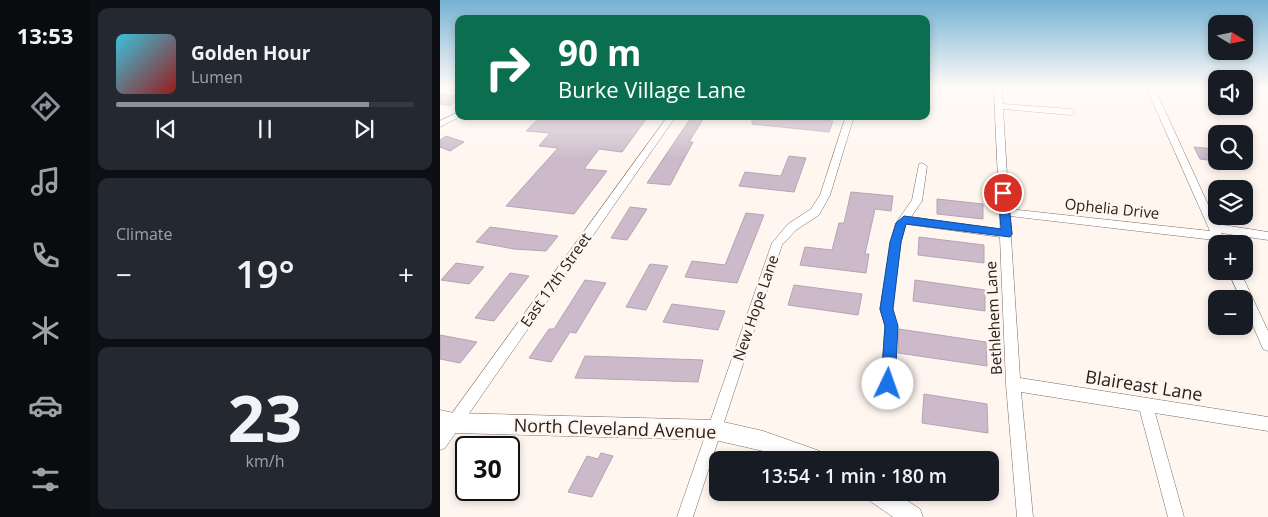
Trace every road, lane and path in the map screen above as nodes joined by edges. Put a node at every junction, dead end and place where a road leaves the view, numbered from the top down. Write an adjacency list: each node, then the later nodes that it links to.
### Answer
1 (998, 111): 10 (street, Bethlehem Lane)
2 (1060, 111): 4 (street)
3 (1161, 111): 14 (street)
4 (1071, 112)
5 (455, 115): 6 (street)
6 (442, 120)
7 (669, 120): 22 (street, East 17th Street)
8 (849, 120): 24 (street, New Hope Lane)
9 (922, 166): 11 (street)
10 (1004, 212): 12 (street, Bethlehem Lane); 13 (street, Ophelia Drive)
11 (904, 220): 12 (street); 19 (street)
12 (1006, 234): 20 (street, Bethlehem Lane)
13 (1209, 235)
14 (1218, 235)
15 (1253, 236): 16 (street, Ophelia Drive)
16 (1268, 236)
17 (1238, 280): 18 (street)
18 (1268, 344)
19 (888, 384)
20 (1013, 384): 21 (street, Blaireast Lane); 30 (street, Bethlehem Lane)
21 (1146, 405): 23 (street, Blaireast Lane); 31 (street)
22 (447, 422): 24 (street, North Cleveland Avenue); 25 (street, East 17th Street)
23 (1268, 424)
24 (715, 430): 26 (street, North Cleveland Avenue); 28 (street, New Hope Lane)
25 (440, 443)
26 (791, 451)
27 (888, 501): 29 (street)
28 (685, 517)
29 (912, 517)
30 (1025, 517)
31 (1176, 517)

